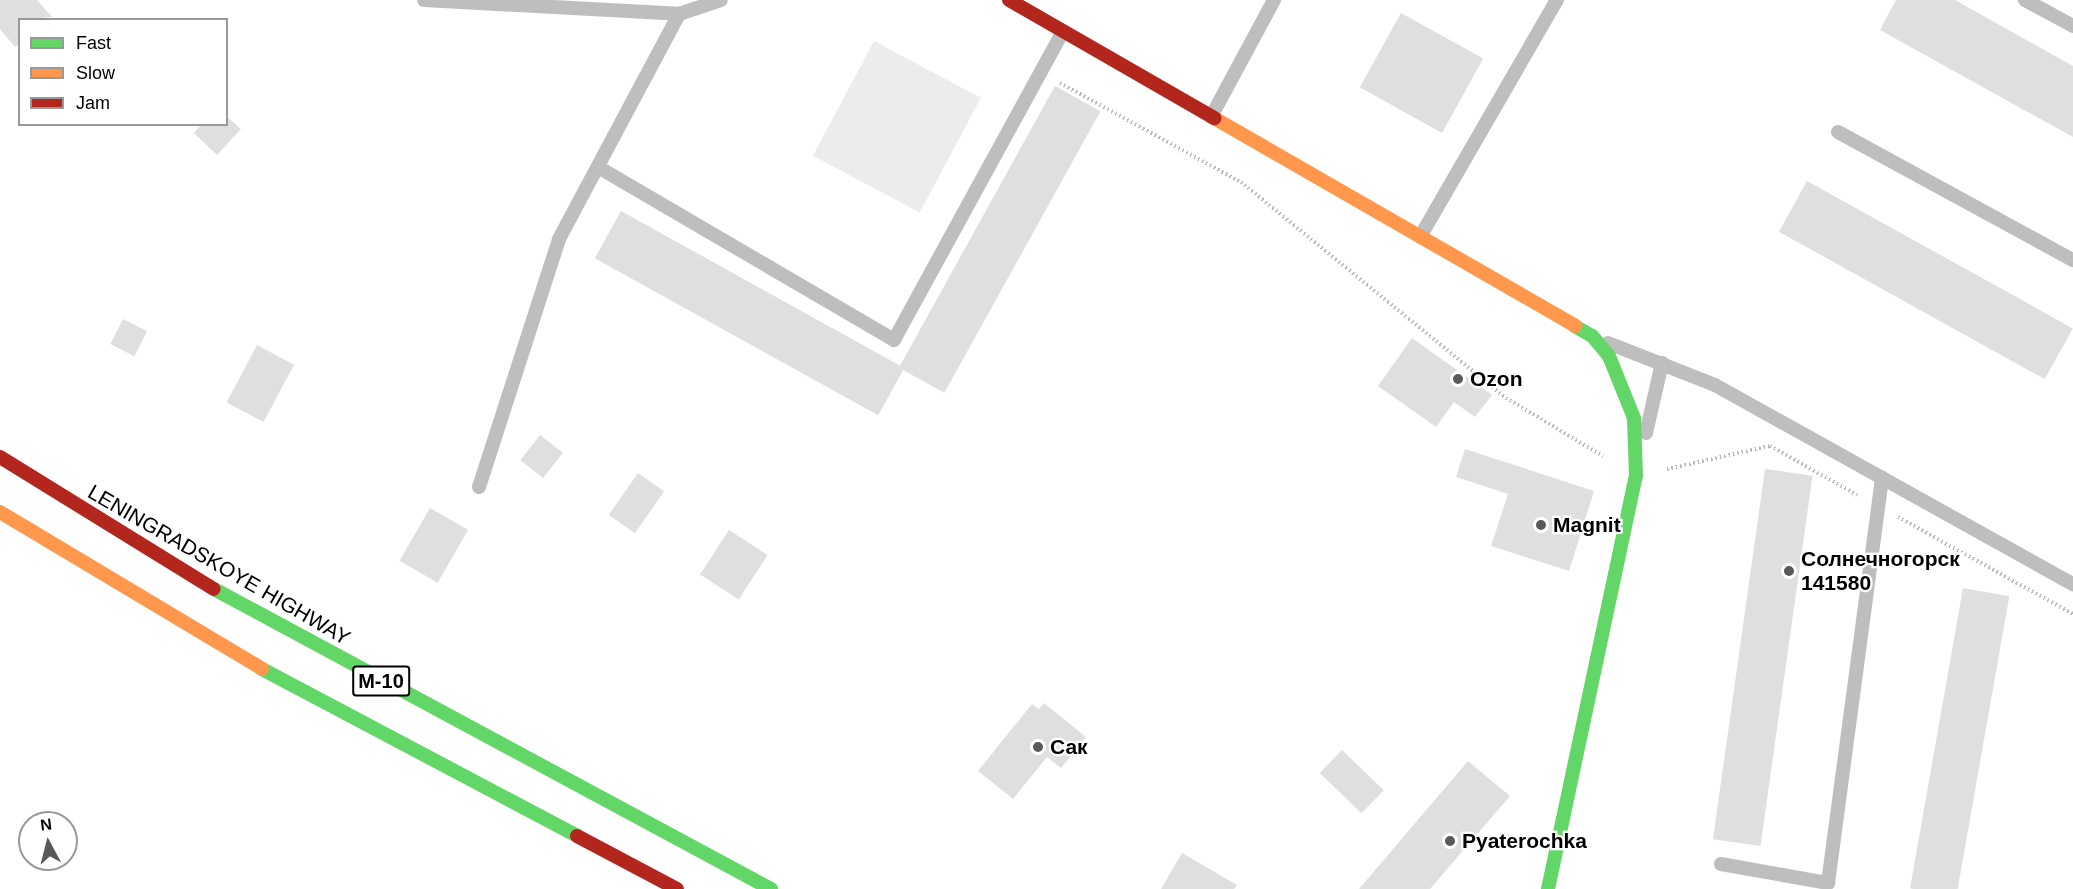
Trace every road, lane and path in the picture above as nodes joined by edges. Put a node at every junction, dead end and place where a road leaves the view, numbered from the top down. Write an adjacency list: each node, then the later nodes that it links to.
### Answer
1 (424, 0): 7 (lane)
2 (721, 0): 7 (lane)
3 (1009, 0): 9 (main road)
4 (1274, 0): 11 (lane)
5 (1557, 0): 14 (lane)
6 (2025, 0): 8 (lane)
7 (679, 14): 13 (lane)
8 (2073, 26)
9 (1063, 31): 10 (lane); 11 (main road)
10 (1041, 72): 13 (lane); 19 (path)
11 (1211, 117): 14 (main road)
12 (1838, 132): 15 (lane)
13 (598, 167): 21 (lane)
14 (1420, 237): 16 (main road)
15 (2073, 260)
16 (1592, 336): 17 (lane); 19 (main road)
17 (1662, 363): 19 (lane); 20 (lane)
18 (0, 457): 27 (main road, LENINGRADSKOYE HIGHWAY / М-10)
19 (1636, 476): 28 (main road)
20 (1882, 478): 23 (lane); 24 (lane)
21 (479, 487)
22 (0, 512): 25 (main road, М-10)
23 (2073, 584)
24 (1721, 864)
25 (658, 884): 26 (main road, М-10)
26 (677, 889)
27 (771, 889)
28 (1548, 889)

